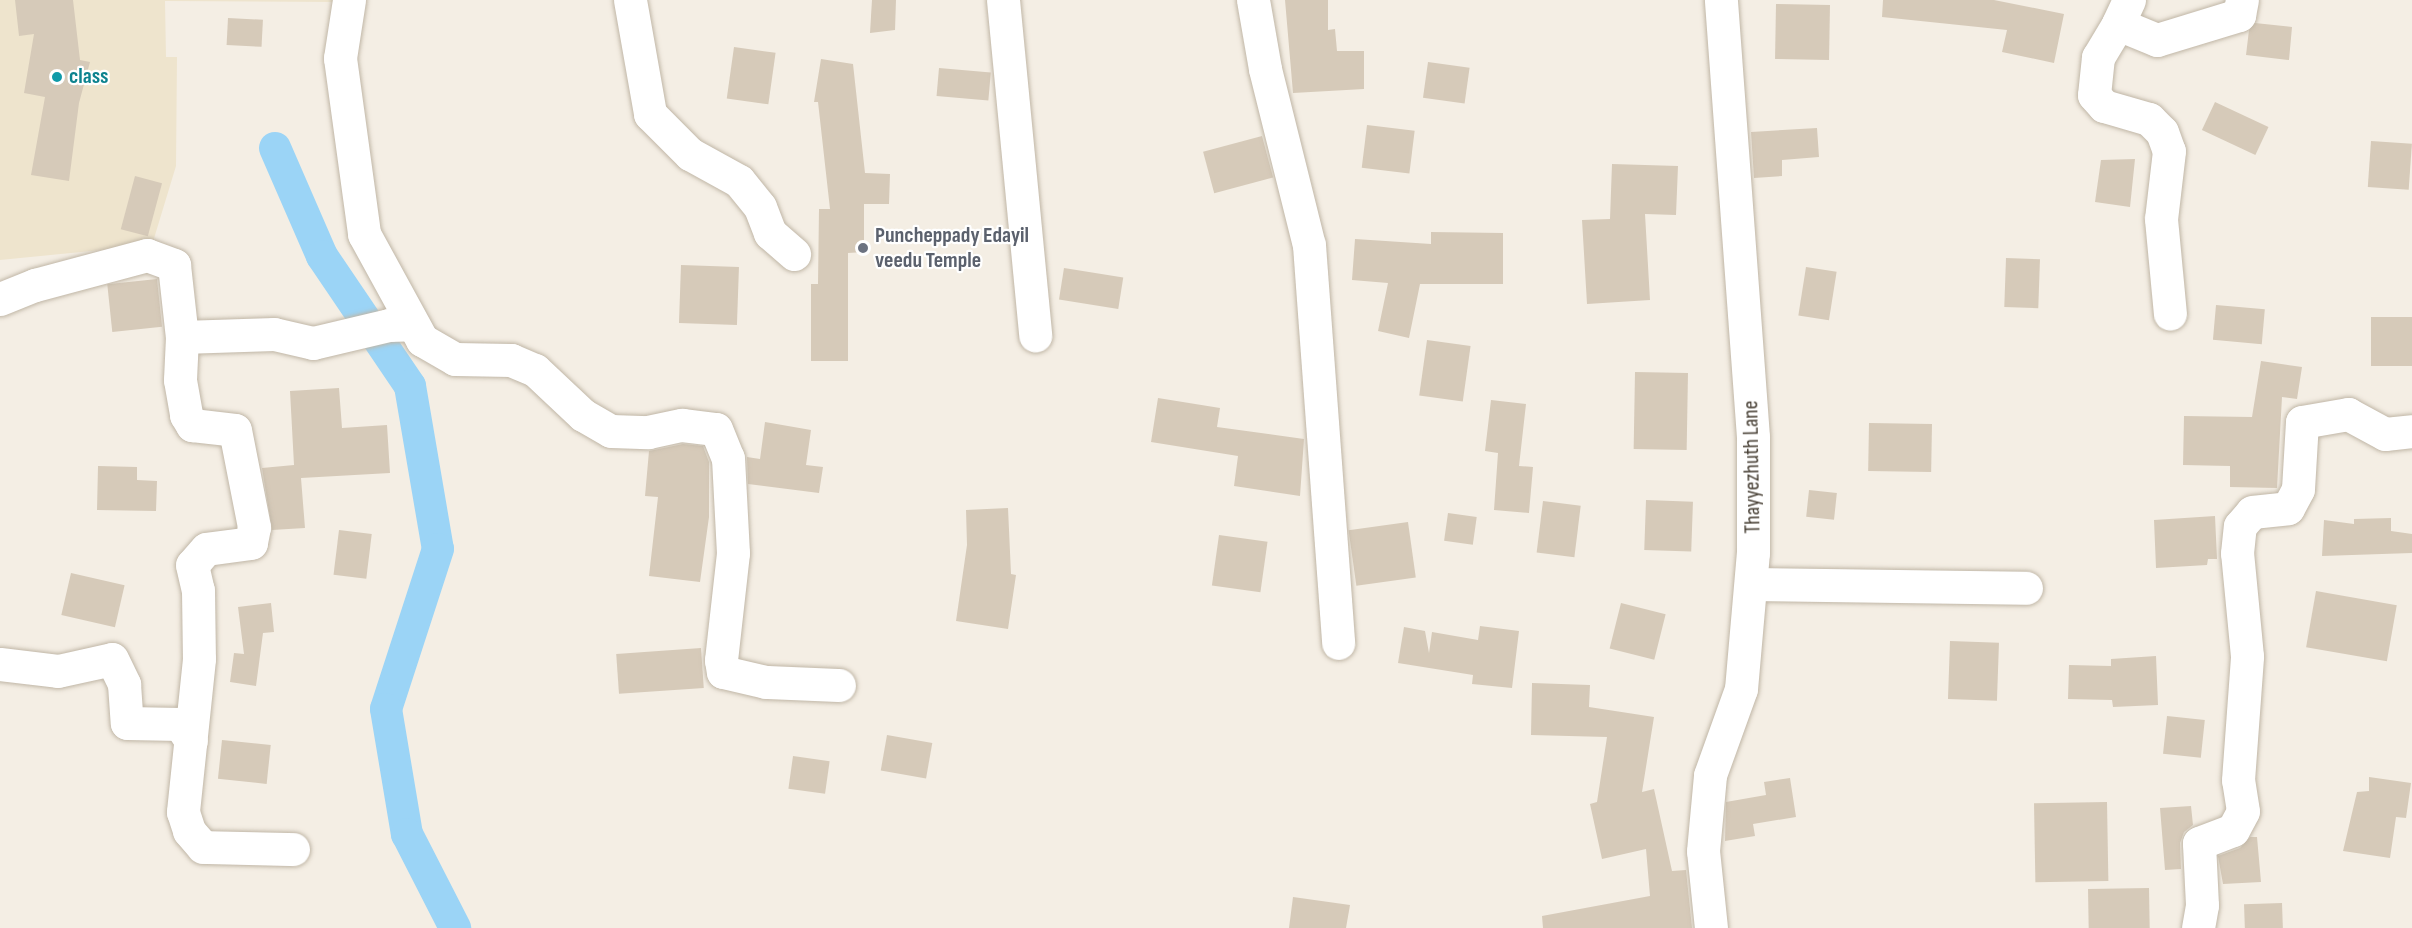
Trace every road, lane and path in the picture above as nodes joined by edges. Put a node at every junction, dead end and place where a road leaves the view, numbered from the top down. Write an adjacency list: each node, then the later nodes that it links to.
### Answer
1 (349, 0): 11 (street)
2 (630, 0): 8 (street)
3 (1003, 0): 12 (street)
4 (1253, 0): 17 (street)
5 (1721, 0): 15 (street, Thayyezhuth Lane)
6 (2242, 0): 7 (street)
7 (2124, 12): 10 (street)
8 (794, 254)
9 (0, 299): 13 (street)
10 (2170, 314)
11 (400, 324): 13 (street); 19 (street)
12 (1035, 335)
13 (182, 338): 20 (street)
14 (2412, 431): 23 (street)
15 (1750, 584): 16 (street); 22 (street, Thayyezhuth Lane)
16 (2026, 588)
17 (1338, 643)
18 (0, 664): 20 (street)
19 (839, 685)
20 (191, 741): 21 (street)
21 (293, 849)
22 (1711, 928)
23 (2198, 928)

